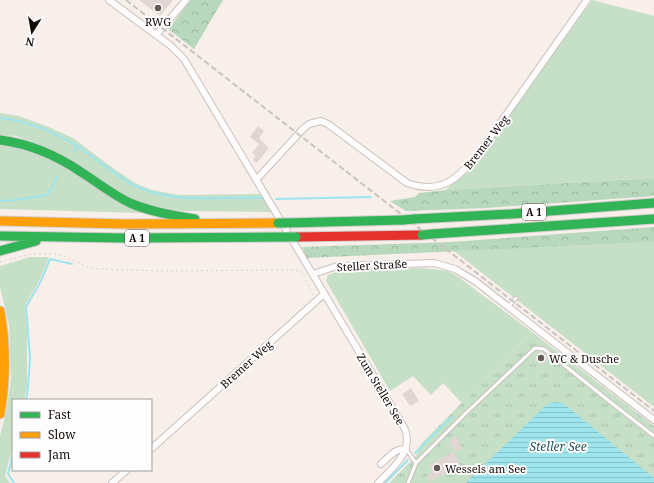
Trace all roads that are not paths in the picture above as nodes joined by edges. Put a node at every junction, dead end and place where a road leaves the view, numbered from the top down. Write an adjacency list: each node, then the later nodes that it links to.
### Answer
1 (109, 0): 4 (street)
2 (186, 0): 4 (street)
3 (588, 0): 6 (street, Bremer Weg)
4 (156, 35): 6 (street)
5 (0, 140): 10 (main road)
6 (256, 180): 14 (street)
7 (654, 203): 10 (main road, A 1, bridge)
8 (654, 220): 12 (main road, A 1, bridge)
9 (0, 221): 10 (main road, A 1)
10 (221, 224)
11 (0, 236): 12 (main road, A 1)
12 (52, 237): 13 (main road)
13 (0, 251)
14 (313, 274): 15 (street); 17 (street, Steller Straße)
15 (324, 294): 22 (street, Bremer Weg); 23 (street, Zum Steller See)
16 (516, 298): 17 (lane)
17 (508, 307): 20 (street, Steller Straße)
18 (0, 311): 19 (main road)
19 (0, 414)
20 (654, 420)
21 (654, 436): 24 (lane)
22 (152, 447)
23 (406, 449): 24 (lane); 25 (street); 28 (street)
24 (416, 463): 29 (lane)
25 (381, 464)
26 (126, 471): 27 (street)
27 (112, 483)
28 (378, 483)
29 (408, 483)

